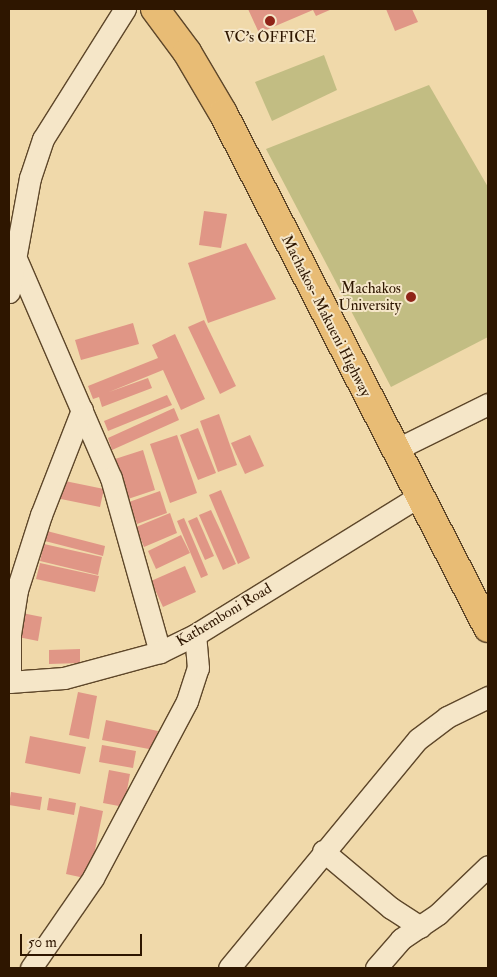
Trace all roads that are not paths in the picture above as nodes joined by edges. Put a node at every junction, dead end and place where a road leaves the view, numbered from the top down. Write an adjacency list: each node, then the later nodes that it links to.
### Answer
1 (124, 9): 3 (street)
2 (156, 9): 7 (main road, Machakos- Makueni Highway)
3 (16, 260): 4 (street); 6 (street)
4 (9, 292)
5 (488, 404): 7 (street)
6 (82, 410): 11 (street); 12 (street)
7 (395, 450): 8 (main road, Machakos- Makueni Highway)
8 (419, 496): 9 (main road, Machakos- Makueni Highway); 10 (street, Kathemboni Road)
9 (488, 628)
10 (195, 635): 11 (street, Kathemboni Road); 17 (street)
11 (160, 652): 12 (street, Kathemboni Road)
12 (9, 682)
13 (488, 697): 14 (street)
14 (323, 851): 16 (street); 18 (street)
15 (488, 866): 16 (street)
16 (420, 927): 19 (street)
17 (31, 968)
18 (229, 968)
19 (376, 968)

